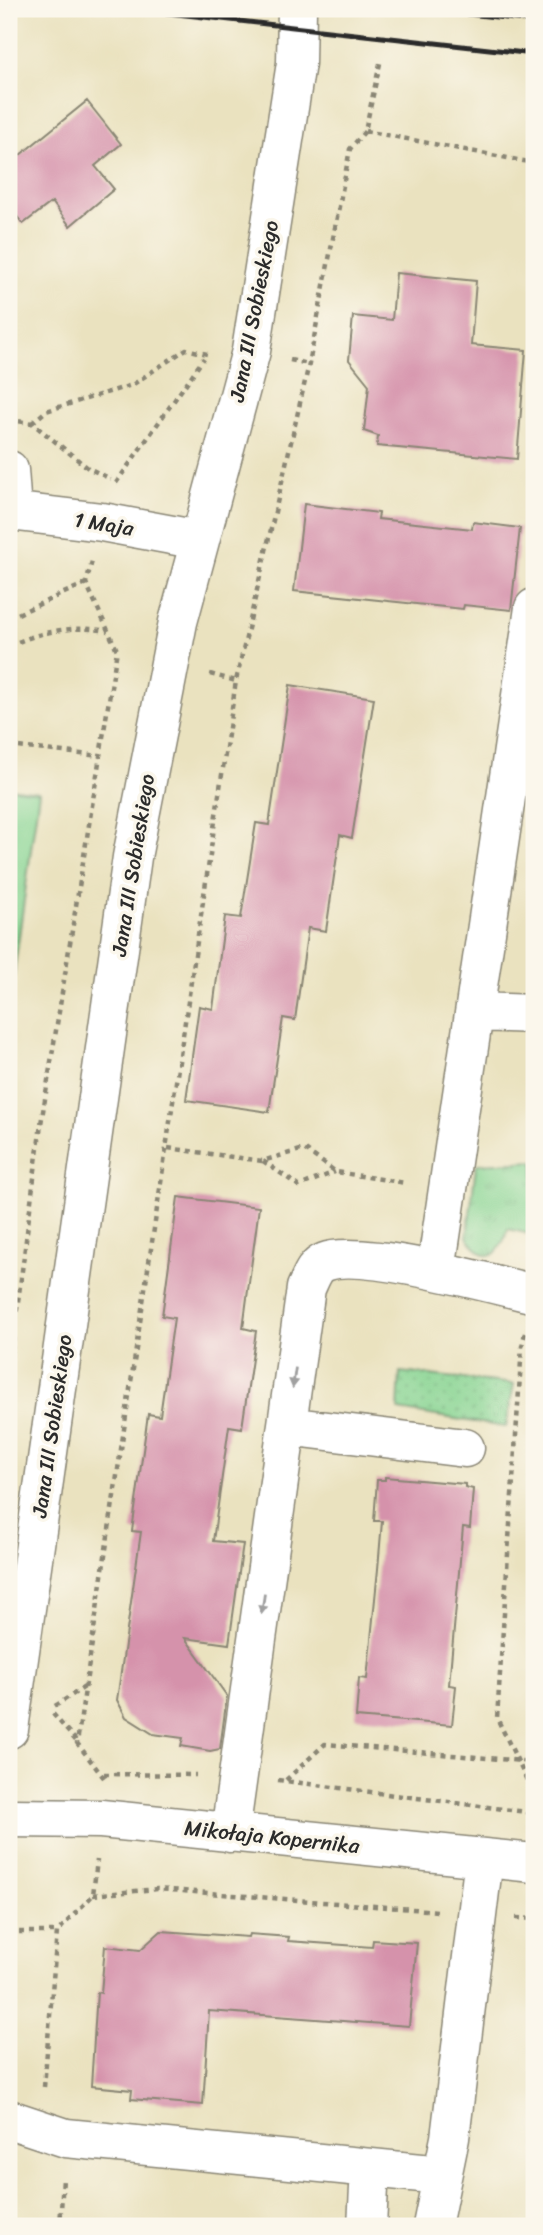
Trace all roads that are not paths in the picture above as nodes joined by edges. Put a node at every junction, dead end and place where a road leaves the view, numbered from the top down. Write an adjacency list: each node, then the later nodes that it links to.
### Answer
1 (297, 9): 4 (street, Jana III Sobieskiego)
2 (9, 470): 3 (street)
3 (11, 511): 4 (street, 1 Maja)
4 (199, 540): 12 (street, Jana III Sobieskiego)
5 (534, 608): 6 (street)
6 (475, 1012): 7 (street); 8 (street)
7 (534, 1014)
8 (436, 1270): 9 (street); 10 (street, one-way to 10)
9 (531, 1309)
10 (287, 1426): 11 (street); 14 (street, one-way to 14)
11 (466, 1448)
12 (9, 1729)
13 (9, 1818): 14 (street, Mikołaja Kopernika)
14 (230, 1833): 15 (street, Mikołaja Kopernika)
15 (484, 1858): 16 (street, Mikołaja Kopernika); 19 (street)
16 (534, 1863)
17 (9, 2119): 18 (street)
18 (370, 2168): 19 (street); 20 (street)
19 (442, 2175): 21 (street)
20 (367, 2226)
21 (432, 2226)

